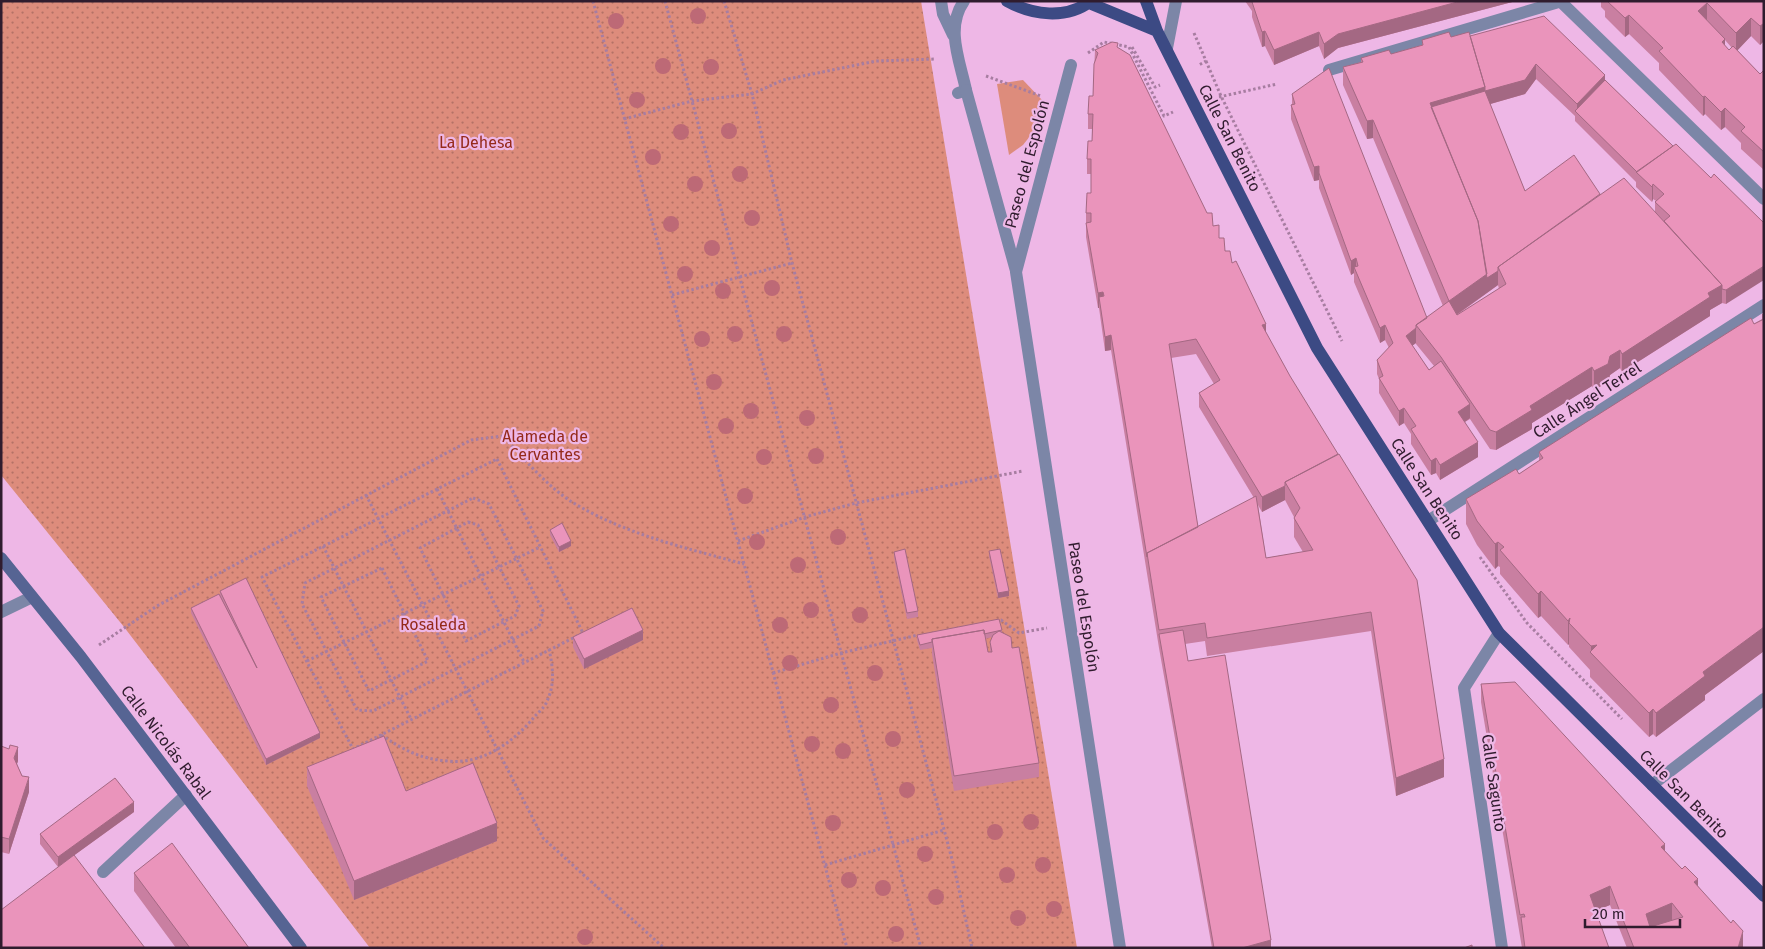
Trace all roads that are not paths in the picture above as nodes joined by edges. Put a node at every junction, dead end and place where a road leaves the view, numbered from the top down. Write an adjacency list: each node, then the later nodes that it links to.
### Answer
1 (941, 1): 9 (street)
2 (964, 1): 9 (street)
3 (1007, 1): 6 (main road)
4 (1146, 1): 8 (main road, Calle San Benito)
5 (1176, 1): 10 (street)
6 (1090, 2): 8 (main road)
7 (1561, 2): 12 (street); 13 (street)
8 (1158, 31): 10 (main road, Calle San Benito)
9 (954, 35): 14 (street, Paseo del Espolón)
10 (1167, 48): 16 (main road, Calle San Benito)
11 (1071, 65): 14 (street, Paseo del Espolón)
12 (1329, 70)
13 (1764, 200)
14 (1016, 272): 27 (street, Paseo del Espolón)
15 (1764, 305): 16 (street, Calle Ángel Terrel)
16 (1428, 521): 20 (main road, Calle San Benito)
17 (1, 558): 18 (street, Calle Nicolás Rabal)
18 (32, 597): 19 (street); 23 (street, Calle Nicolás Rabal)
19 (1, 612)
20 (1499, 633): 22 (main road, Calle San Benito); 28 (street, Calle Sagunto)
21 (1764, 699): 22 (street)
22 (1652, 785): 25 (main road, Calle San Benito)
23 (186, 795): 24 (street); 26 (street, Calle Nicolás Rabal)
24 (103, 872)
25 (1764, 896)
26 (301, 948)
27 (1120, 948)
28 (1502, 948)

